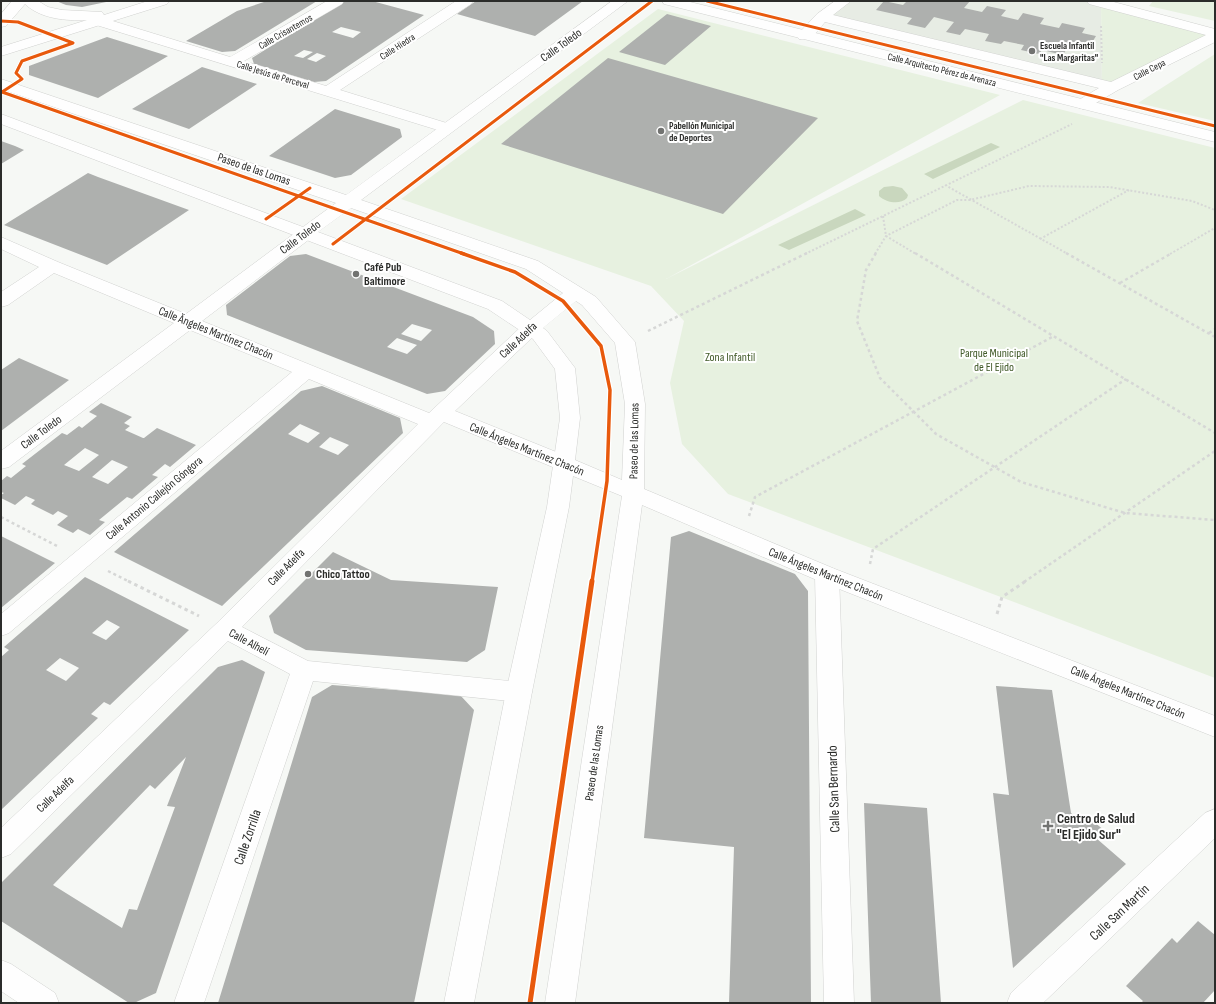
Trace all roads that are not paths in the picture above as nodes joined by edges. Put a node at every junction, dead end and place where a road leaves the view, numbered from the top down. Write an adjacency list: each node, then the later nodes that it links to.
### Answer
1 (20, 1): 14 (street)
2 (30, 1): 11 (street)
3 (162, 1): 11 (street)
4 (337, 1): 19 (street, Calle Crisantemos)
5 (466, 1): 22 (street, Calle Hiedra)
6 (621, 1): 25 (street, Calle Toledo)
7 (669, 1): 16 (street, Calle Arquitecto Pérez de Arenaza)
8 (844, 1): 12 (street)
9 (1097, 2): 10 (street)
10 (1133, 5): 15 (street)
11 (126, 12): 13 (street)
12 (822, 17): 16 (street); 21 (street)
13 (98, 21): 18 (street); 19 (street, Calle Jesús de Perceval)
14 (1, 23)
15 (1215, 33)
16 (804, 36): 23 (street, Calle Arquitecto Pérez de Arenaza)
17 (1215, 36): 21 (street, Calle Cepa)
18 (1, 52)
19 (232, 62): 22 (street, Calle Jesús de Perceval)
20 (1, 84): 27 (street, Paseo de las Lomas)
21 (1108, 86): 23 (street, Calle Cepa)
22 (328, 91): 25 (street, Calle Jesús de Perceval)
23 (1083, 104): 26 (street, Calle Arquitecto Pérez de Arenaza)
24 (1, 119): 28 (street)
25 (447, 128): 27 (street, Calle Toledo)
26 (1215, 137)
27 (348, 201): 28 (street, Calle Toledo); 31 (street, Paseo de las Lomas)
28 (305, 234): 33 (street, Calle Toledo); 34 (street)
29 (1, 242): 30 (street, Calle Ängeles Martínez Chacón)
30 (52, 266): 32 (street); 33 (street, Calle Ängeles Martínez Chacón)
31 (575, 292): 34 (street, Calle Adelfa); 39 (street, Paseo de las Lomas)
32 (1, 301)
33 (188, 321): 35 (street, Calle Ängeles Martínez Chacón); 37 (street, Calle Toledo)
34 (530, 329): 36 (street, Calle Adelfa); 38 (street)
35 (307, 370): 36 (street, Calle Ängeles Martínez Chacón); 41 (street, Calle Antonio Callejón Góngora)
36 (436, 418): 38 (street, Calle Ángeles Martínez Chacón); 42 (street, Calle Adelfa)
37 (1, 462)
38 (563, 463): 39 (street, Calle Ángeles Martínez Chacón); 44 (street)
39 (633, 492): 40 (street, Calle Ángeles Martínez Chacón); 52 (street, Paseo de las Lomas)
40 (827, 575): 45 (street, Calle Ángeles Martínez Chacón); 53 (street, Calle San Bernardo)
41 (1, 626)
42 (225, 629): 43 (street, Calle Alhelí); 47 (street, Calle Adelfa)
43 (304, 670): 44 (street, Calle Alhelí); 50 (street, Calle Zorrilla)
44 (519, 692): 51 (street)
45 (1215, 727)
46 (1215, 821): 54 (street, Calle San Martín)
47 (1, 846)
48 (1, 974): 49 (street)
49 (44, 1003)
50 (189, 1003)
51 (459, 1003)
52 (560, 1003)
53 (839, 1003)
54 (1022, 1003)

